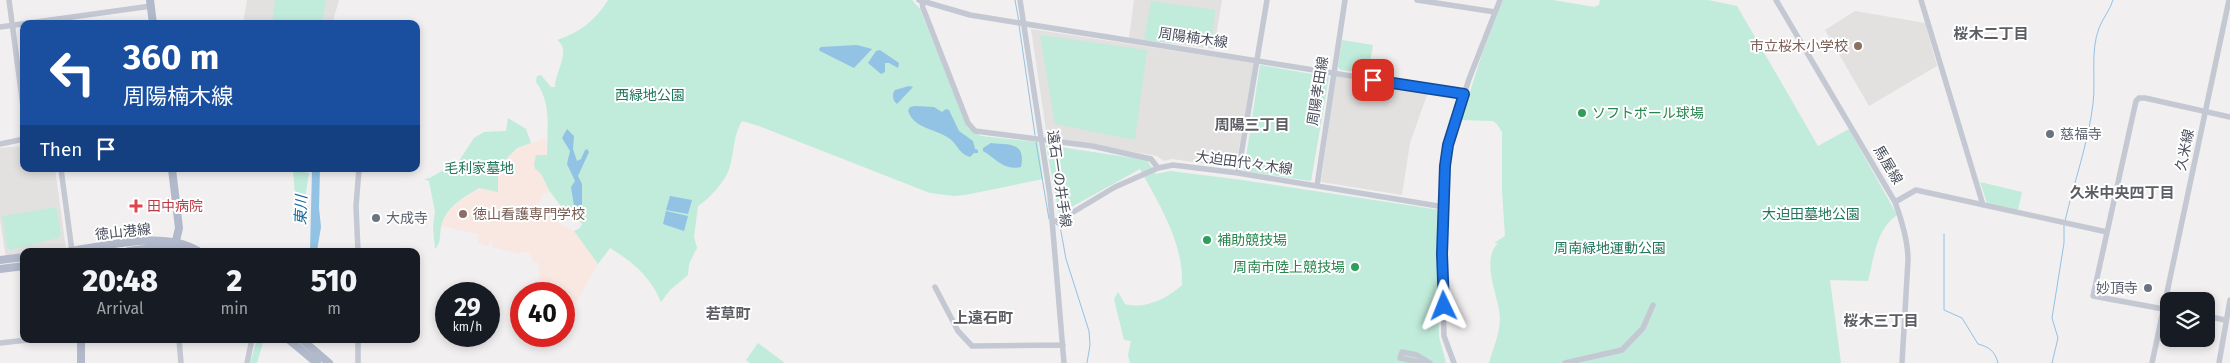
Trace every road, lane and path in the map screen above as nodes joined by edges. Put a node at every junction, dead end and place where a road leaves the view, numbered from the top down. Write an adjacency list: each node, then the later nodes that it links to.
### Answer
1 (9, 0): 17 (street)
2 (1020, 0): 15 (street, 遠石一の井手線)
3 (1267, 0): 19 (street)
4 (1345, 0): 20 (street, 周陽孝田線)
5 (1417, 0): 12 (street)
6 (1500, 0): 12 (street)
7 (1776, 0): 34 (street, 馬屋線)
8 (1921, 0): 35 (street)
9 (2229, 0): 23 (street, 久米線)
10 (920, 1): 15 (street, 周陽楠木線); 26 (street)
11 (151, 3): 13 (street); 14 (main road)
12 (1495, 12): 22 (street)
13 (40, 20)
14 (153, 20)
15 (1020, 22): 19 (street, 周陽楠木線); 26 (street, 遠石一の井手線)
16 (20, 23): 17 (street)
17 (14, 24): 18 (street); 21 (street)
18 (0, 27)
19 (1258, 61): 20 (street, 周陽楠木線); 32 (street)
20 (1334, 73): 22 (street, 周陽楠木線); 33 (street, 周陽孝田線)
21 (20, 78)
22 (1464, 94): 36 (street)
23 (2206, 111): 24 (street); 38 (street); 49 (street, 久米線)
24 (2230, 117)
25 (20, 140): 27 (street)
26 (1041, 140): 28 (street); 37 (street, 遠石一の井手線)
27 (0, 144)
28 (1158, 168): 32 (street, 大迫田代々木線); 37 (street, 大迫田代々木線)
29 (61, 172): 39 (street, 徳山港線)
30 (172, 172): 42 (main road)
31 (359, 172): 43 (street)
32 (1238, 174): 33 (street, 大迫田代々木線)
33 (1317, 186): 36 (street, 大迫田代々木線)
34 (1895, 202): 35 (street); 76 (street, 馬屋線)
35 (1983, 206): 38 (street)
36 (1444, 207): 74 (street)
37 (1052, 222): 64 (street, 遠石一の井手線)
38 (2107, 232): 52 (street)
39 (72, 248)
40 (93, 248): 42 (main road, 徳山港線)
41 (151, 248): 42 (main road, 徳山港線)
42 (176, 248)
43 (358, 248)
44 (20, 258): 45 (main road)
45 (0, 260)
46 (20, 266): 47 (main road)
47 (0, 269)
48 (935, 287): 64 (street)
49 (2170, 292)
50 (2230, 300): 54 (street)
51 (1653, 305): 75 (street)
52 (2160, 309)
53 (2215, 318): 54 (street)
54 (2226, 320): 78 (street)
55 (2160, 333): 77 (street, 久米線)
56 (20, 341): 57 (street)
57 (0, 343)
58 (81, 343): 65 (main road)
59 (179, 343): 66 (street)
60 (251, 343): 67 (street)
61 (293, 343): 68 (main road)
62 (306, 343): 69 (main road)
63 (358, 343): 70 (street)
64 (1062, 345): 71 (street, 遠石一の井手線)
65 (81, 363)
66 (181, 363)
67 (247, 363)
68 (317, 363)
69 (329, 363)
70 (358, 363)
71 (1064, 363)
72 (1423, 363): 73 (street)
73 (1430, 363)
74 (1454, 363)
75 (1565, 363)
76 (1902, 363)
77 (2152, 363)
78 (2219, 363)

